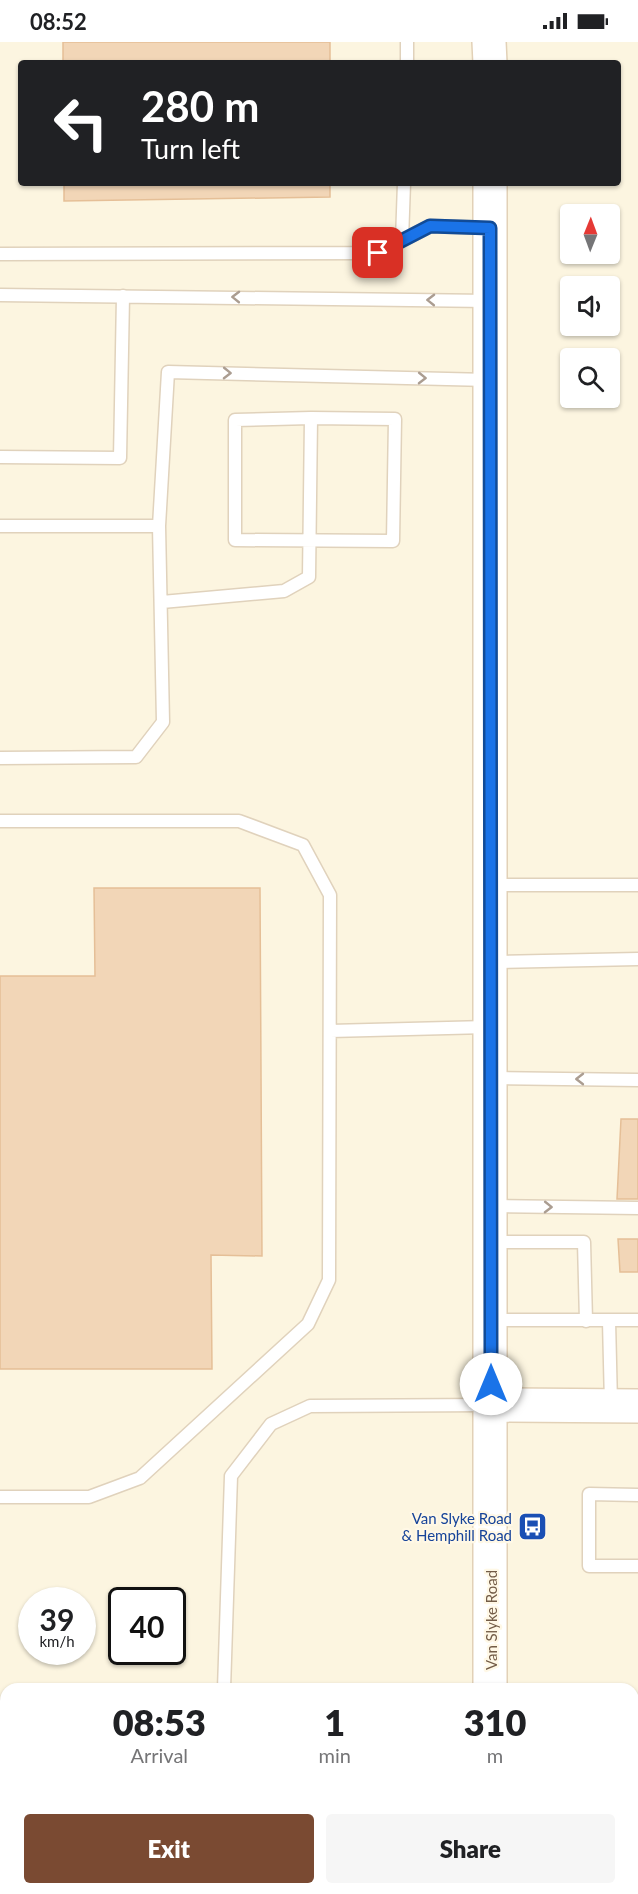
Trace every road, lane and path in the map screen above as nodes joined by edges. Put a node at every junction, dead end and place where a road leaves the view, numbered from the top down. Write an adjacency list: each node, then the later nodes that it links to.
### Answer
1 (407, 42): 3 (lane)
2 (489, 42): 4 (street)
3 (407, 60)
4 (490, 60)
5 (404, 186): 8 (lane)
6 (490, 186): 7 (street, Van Slyke Road)
7 (490, 228): 8 (lane); 12 (street, Van Slyke Road)
8 (402, 240): 9 (lane)
9 (0, 254)
10 (0, 295): 11 (lane)
11 (123, 296): 12 (lane, one-way to 11); 15 (lane)
12 (490, 301): 13 (street, Van Slyke Road)
13 (489, 380): 17 (lane, one-way to 13); 22 (street, Van Slyke Road)
14 (311, 418): 18 (lane); 18 (lane); 18 (lane)
15 (0, 457)
16 (0, 526): 17 (lane)
17 (159, 526): 19 (lane)
18 (311, 540): 19 (lane)
19 (162, 602): 20 (lane)
20 (0, 758)
21 (0, 821): 27 (lane)
22 (489, 885): 23 (lane); 25 (street, Van Slyke Road)
23 (638, 885)
24 (638, 959): 25 (lane)
25 (490, 962): 26 (street, Van Slyke Road)
26 (489, 1027): 27 (lane); 28 (street, Van Slyke Road)
27 (330, 1031): 40 (lane)
28 (489, 1078): 29 (lane, one-way to 28); 30 (street, Van Slyke Road)
29 (638, 1080)
30 (489, 1206): 31 (lane, one-way to 31); 32 (street, Van Slyke Road)
31 (638, 1208)
32 (490, 1242): 33 (street, Van Slyke Road); 35 (lane)
33 (490, 1320): 35 (lane); 37 (street, Van Slyke Road)
34 (638, 1320): 36 (lane)
35 (586, 1321): 36 (lane)
36 (609, 1321): 38 (lane)
37 (491, 1405): 38 (street); 42 (lane); 43 (street, Van Slyke Road)
38 (624, 1406)
39 (638, 1495): 41 (lane)
40 (0, 1497)
41 (638, 1566)
42 (224, 1683)
43 (490, 1683)

